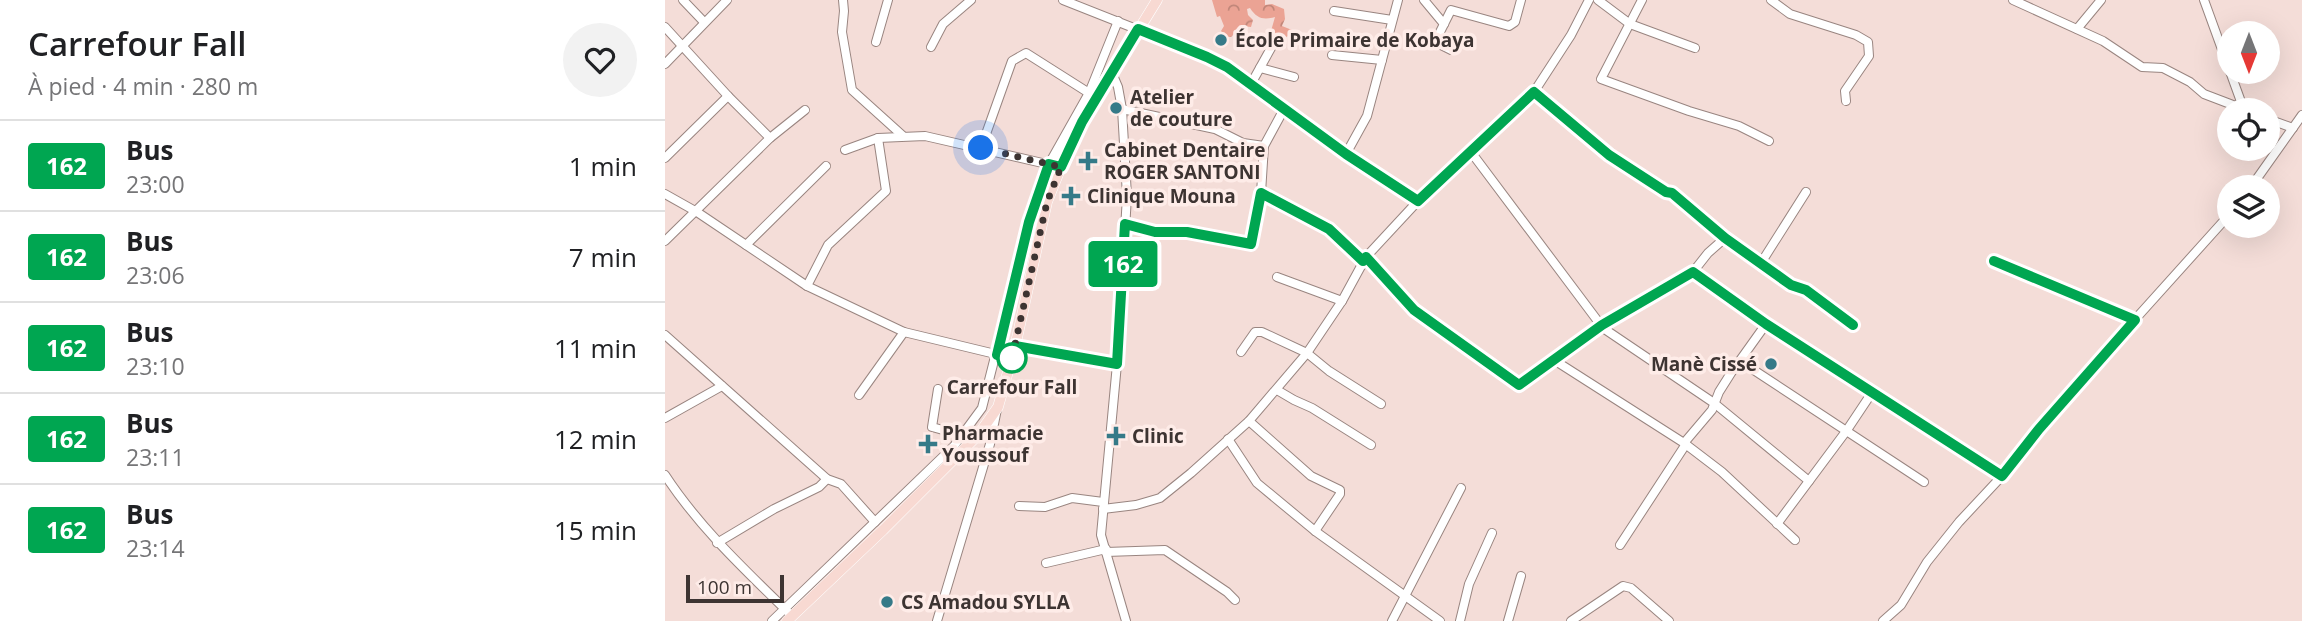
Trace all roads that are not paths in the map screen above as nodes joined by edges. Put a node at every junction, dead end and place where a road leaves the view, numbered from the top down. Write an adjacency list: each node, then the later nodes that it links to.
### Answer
1 (683, 0): 21 (street)
2 (727, 0): 21 (street)
3 (843, 0): 52 (street)
4 (888, 0): 28 (street)
5 (971, 0): 30 (street)
6 (1063, 0): 20 (street)
7 (1157, 0): 25 (main road)
8 (1398, 0): 19 (street)
9 (1424, 0): 22 (street)
10 (1521, 0): 22 (street)
11 (1589, 0): 40 (street)
12 (1598, 0): 23 (street)
13 (1642, 0): 23 (street)
14 (1771, 0): 45 (street)
15 (2013, 0): 26 (street)
16 (2101, 0): 26 (street)
17 (2204, 0): 43 (street)
18 (1334, 11): 19 (street)
19 (1392, 20): 34 (street)
20 (1118, 21): 25 (street); 41 (street)
21 (704, 22): 29 (street)
22 (1444, 24): 32 (street)
23 (1630, 24): 31 (street); 55 (street)
24 (665, 27): 29 (street)
25 (1138, 29): 37 (main road); 39 (street)
26 (2077, 29): 44 (street)
27 (1276, 39): 36 (street)
28 (876, 42)
29 (683, 46): 35 (street); 42 (street)
30 (931, 47)
31 (1695, 48)
32 (1451, 50)
33 (1332, 55): 34 (street)
34 (1382, 60): 60 (street)
35 (665, 64)
36 (1260, 68): 38 (street); 39 (street)
37 (1112, 73): 46 (street); 64 (main road)
38 (1294, 77)
39 (1251, 84): 47 (street)
40 (1534, 92): 59 (street); 73 (street)
41 (1089, 93): 57 (street); 62 (street)
42 (728, 96): 53 (street); 61 (street)
43 (2241, 98)
44 (2217, 99)
45 (1846, 101)
46 (1122, 109): 56 (street); 71 (street)
47 (1284, 109): 56 (street); 60 (street)
48 (805, 110): 53 (street)
49 (2302, 115): 51 (street)
50 (2280, 123): 51 (street)
51 (2293, 128): 65 (street)
52 (903, 136): 54 (street); 57 (street)
53 (770, 138): 70 (street)
54 (877, 138): 58 (street); 81 (street)
55 (1769, 141)
56 (1264, 146): 67 (street)
57 (981, 148): 62 (street)
58 (845, 150)
59 (1471, 152): 69 (street); 85 (street)
60 (1346, 154): 69 (street)
61 (665, 158)
62 (1049, 164): 64 (street); 92 (street)
63 (826, 166): 75 (street)
64 (1061, 167): 89 (main road)
65 (2260, 175)
66 (1806, 192): 78 (street)
67 (1261, 193): 71 (street); 76 (street)
68 (665, 194): 70 (street)
69 (1418, 201): 76 (street)
70 (697, 212): 74 (street); 75 (street)
71 (1125, 224): 96 (street)
72 (2217, 228): 83 (street)
73 (1725, 238): 78 (street); 79 (street)
74 (665, 241)
75 (746, 245): 81 (street)
76 (1365, 259): 82 (street); 94 (street)
77 (1994, 261): 83 (street)
78 (1761, 263): 86 (street)
79 (1693, 272): 84 (street); 85 (street)
80 (1277, 277): 82 (street)
81 (807, 286): 87 (street)
82 (1342, 302): 91 (street)
83 (2135, 320): 113 (street)
84 (1766, 324): 95 (street); 100 (street)
85 (1602, 325): 94 (street); 102 (street)
86 (1853, 325)
87 (904, 332): 92 (street); 101 (street)
88 (665, 335): 97 (street)
89 (1015, 346): 93 (main road); 96 (street)
90 (1241, 352): 91 (street)
91 (1307, 353): 99 (street); 103 (street)
92 (997, 355): 93 (street); 110 (street)
93 (1012, 358): 104 (main road)
94 (1554, 360): 109 (street)
95 (1739, 361): 102 (street); 107 (street)
96 (1117, 364): 118 (street)
97 (722, 386): 105 (street); 114 (street)
98 (938, 389): 110 (street)
99 (1277, 390): 106 (street); 111 (street)
100 (1873, 391): 107 (street); 113 (street)
101 (859, 395)
102 (1714, 403): 109 (street); 115 (street)
103 (1381, 404)
104 (998, 407): 110 (main road); 135 (street)
105 (665, 418)
106 (1249, 421): 108 (street); 122 (street)
107 (1847, 430): 115 (street); 116 (street)
108 (1228, 439): 118 (street); 122 (street)
109 (1685, 443): 121 (street); 126 (street)
110 (958, 446): 120 (street); 130 (main road)
111 (1371, 446)
112 (665, 475): 125 (street)
113 (2002, 476): 143 (street)
114 (827, 479): 120 (street); 125 (street)
115 (1809, 481): 121 (street)
116 (1924, 482)
117 (1461, 488): 131 (street)
118 (1103, 505): 119 (street); 127 (street)
119 (1019, 506)
120 (876, 522): 130 (street)
121 (1777, 524): 124 (street)
122 (1315, 531): 131 (street)
123 (1493, 533): 139 (street)
124 (1795, 540)
125 (717, 543): 133 (street)
126 (1620, 545)
127 (1106, 550): 128 (street); 132 (street); 136 (street)
128 (1046, 563)
129 (1521, 576): 140 (street)
130 (824, 579): 133 (main road)
131 (1405, 595): 137 (street); 138 (street)
132 (1235, 600)
133 (788, 615): 134 (street)
134 (772, 621)
135 (937, 621)
136 (1126, 621)
137 (1392, 621)
138 (1440, 621)
139 (1460, 621)
140 (1508, 621)
141 (1571, 621): 142 (street)
142 (1669, 621)
143 (1883, 621)

